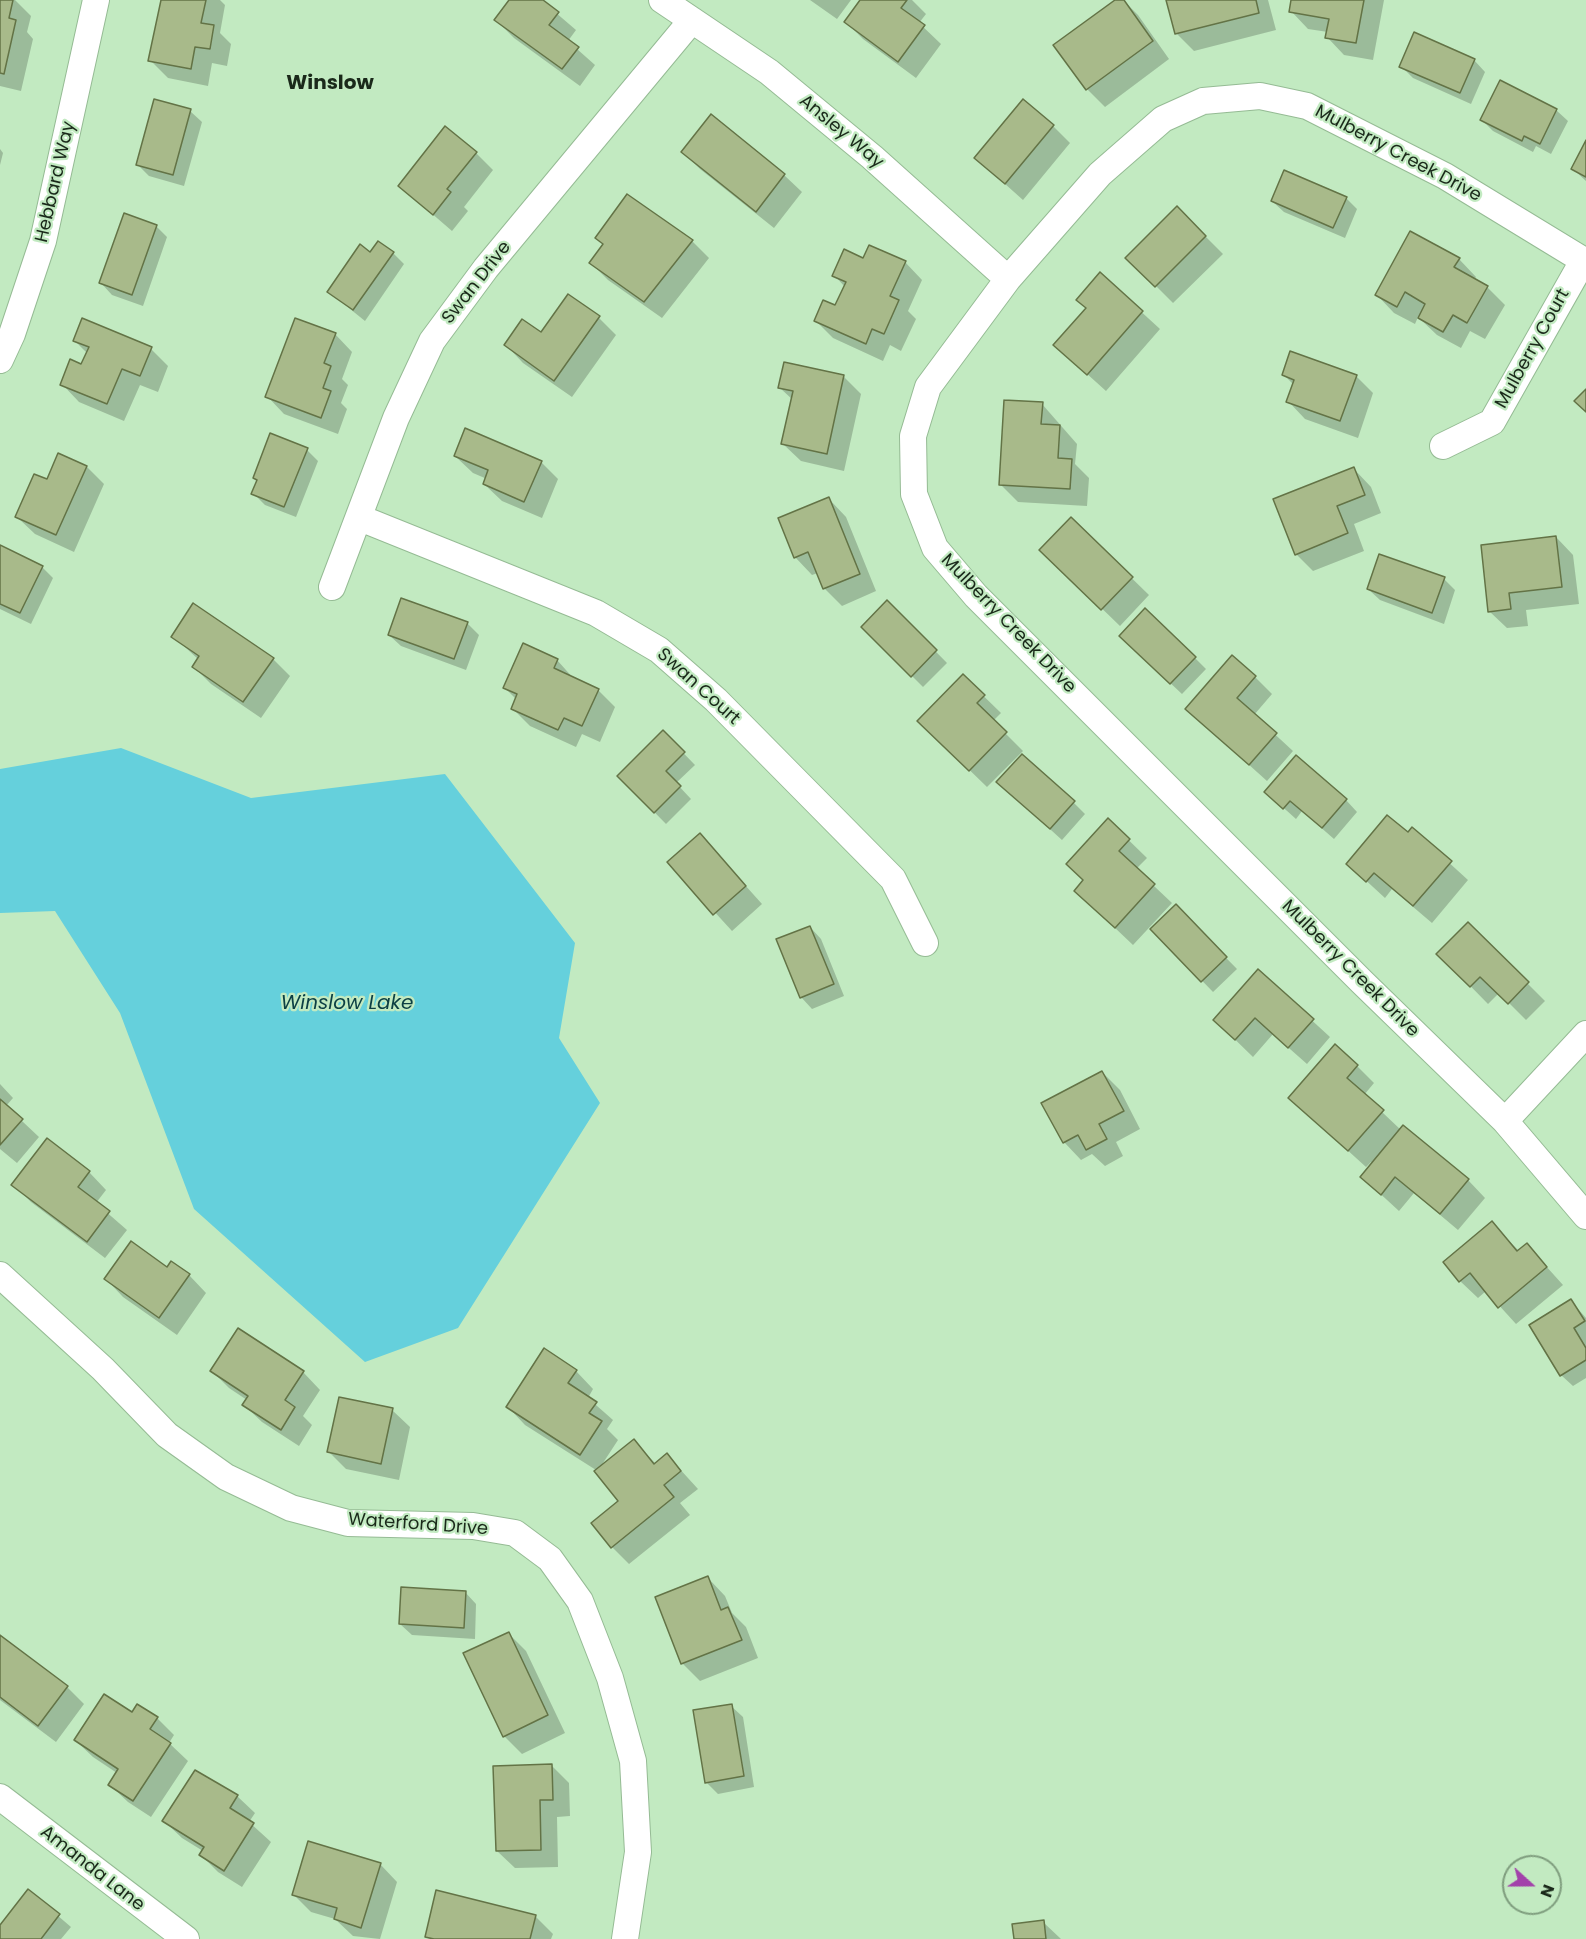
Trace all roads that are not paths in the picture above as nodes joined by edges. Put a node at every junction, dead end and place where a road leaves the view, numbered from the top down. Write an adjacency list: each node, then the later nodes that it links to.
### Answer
1 (96, 0): 6 (street, Hebbard Way)
2 (662, 0): 3 (street, Ansley Way)
3 (692, 20): 5 (street, Ansley Way); 8 (street, Swan Drive)
4 (1585, 261): 5 (street, Mulberry Creek Drive); 7 (street, Mulberry Court)
5 (1008, 279): 12 (street, Mulberry Creek Drive)
6 (0, 360)
7 (1443, 446)
8 (360, 518): 9 (street, Swan Drive); 10 (street, Swan Court)
9 (332, 587)
10 (925, 943)
11 (1586, 1034): 12 (street)
12 (1505, 1121): 13 (street, Mulberry Creek Drive)
13 (1586, 1216)
14 (0, 1275): 17 (street, Waterford Drive)
15 (3, 1806): 16 (street, Amanda Lane)
16 (186, 1939)
17 (625, 1939)

